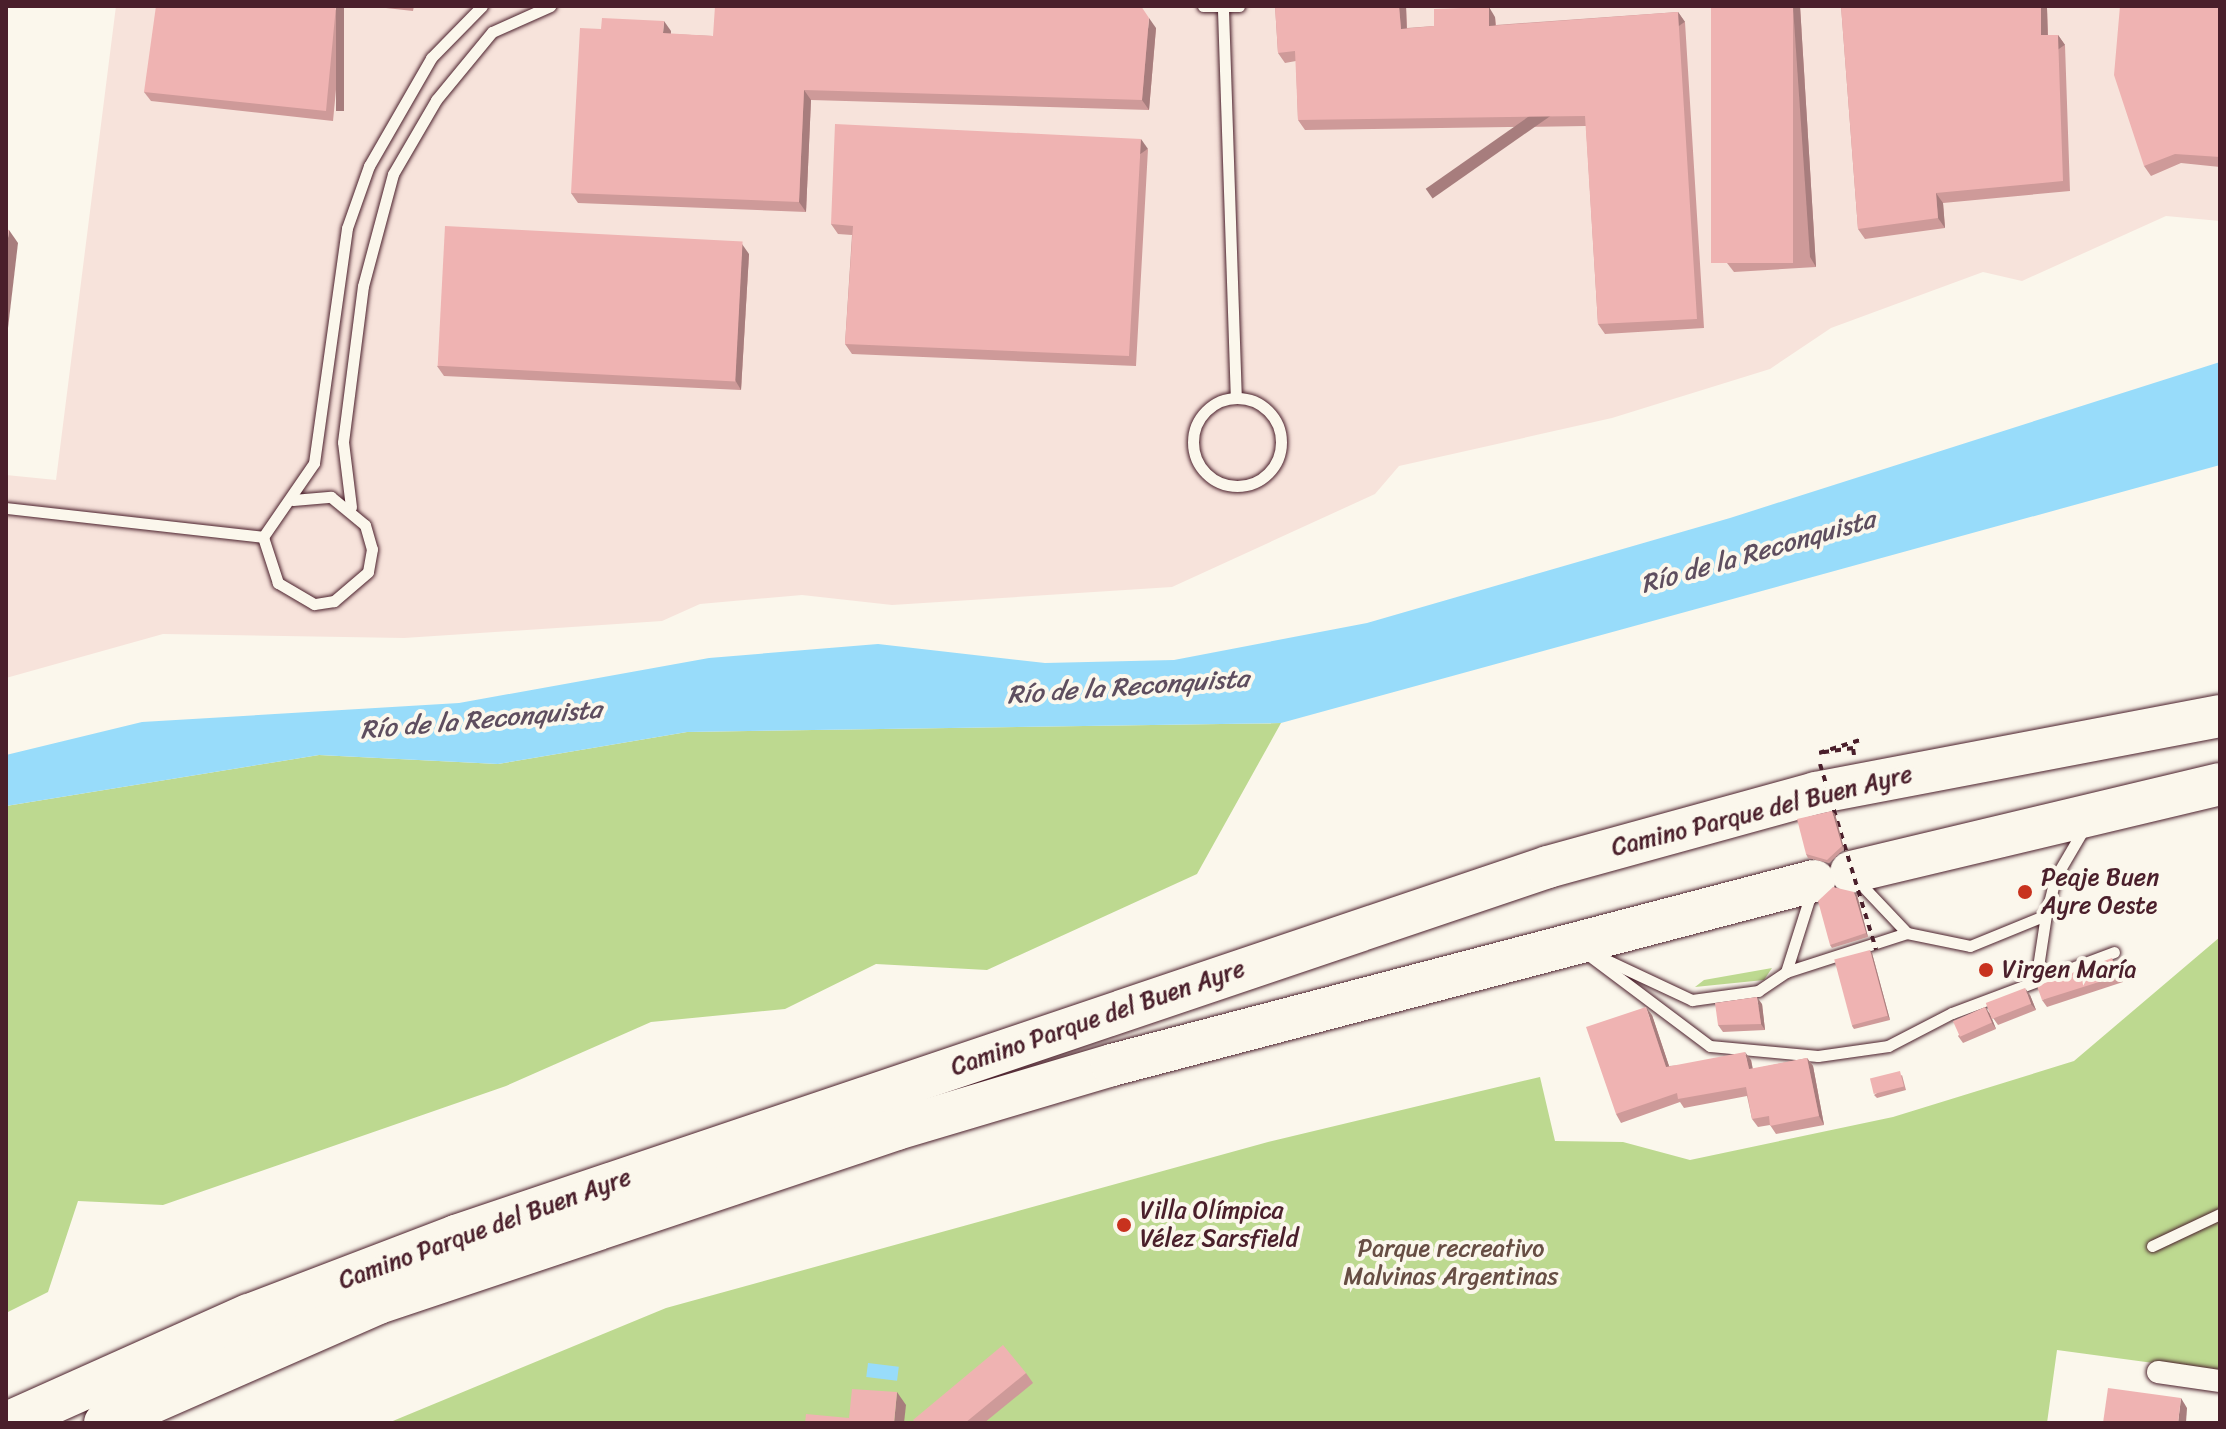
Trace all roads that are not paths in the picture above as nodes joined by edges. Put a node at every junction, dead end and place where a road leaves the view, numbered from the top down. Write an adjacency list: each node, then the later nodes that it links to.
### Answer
1 (482, 6): 7 (lane)
2 (550, 6): 8 (lane)
3 (1203, 6): 5 (lane)
4 (1239, 6): 5 (lane)
5 (1223, 10): 6 (lane)
6 (1236, 398): 6 (lane)
7 (293, 500): 8 (lane); 10 (lane)
8 (351, 507): 10 (lane)
9 (6, 508): 10 (lane)
10 (263, 537)
11 (2220, 716): 25 (highway, Camino Parque del Buen Ayre)
12 (2220, 784): 13 (highway, Camino Parque del Buen Ayre)
13 (2093, 814): 14 (highway, Camino Parque del Buen Ayre); 15 (lane)
14 (1832, 877): 16 (lane); 17 (highway, Camino Parque del Buen Ayre); 19 (lane)
15 (2046, 915): 16 (lane); 20 (lane)
16 (1907, 933): 19 (lane)
17 (1576, 945): 19 (lane); 20 (lane); 26 (highway, Camino Parque del Buen Ayre)
18 (2114, 952): 20 (lane)
19 (1786, 972)
20 (2036, 980)
21 (2220, 1214): 22 (lane)
22 (2152, 1246)
23 (2158, 1372): 24 (street)
24 (2220, 1381)
25 (7, 1423)
26 (105, 1423)

